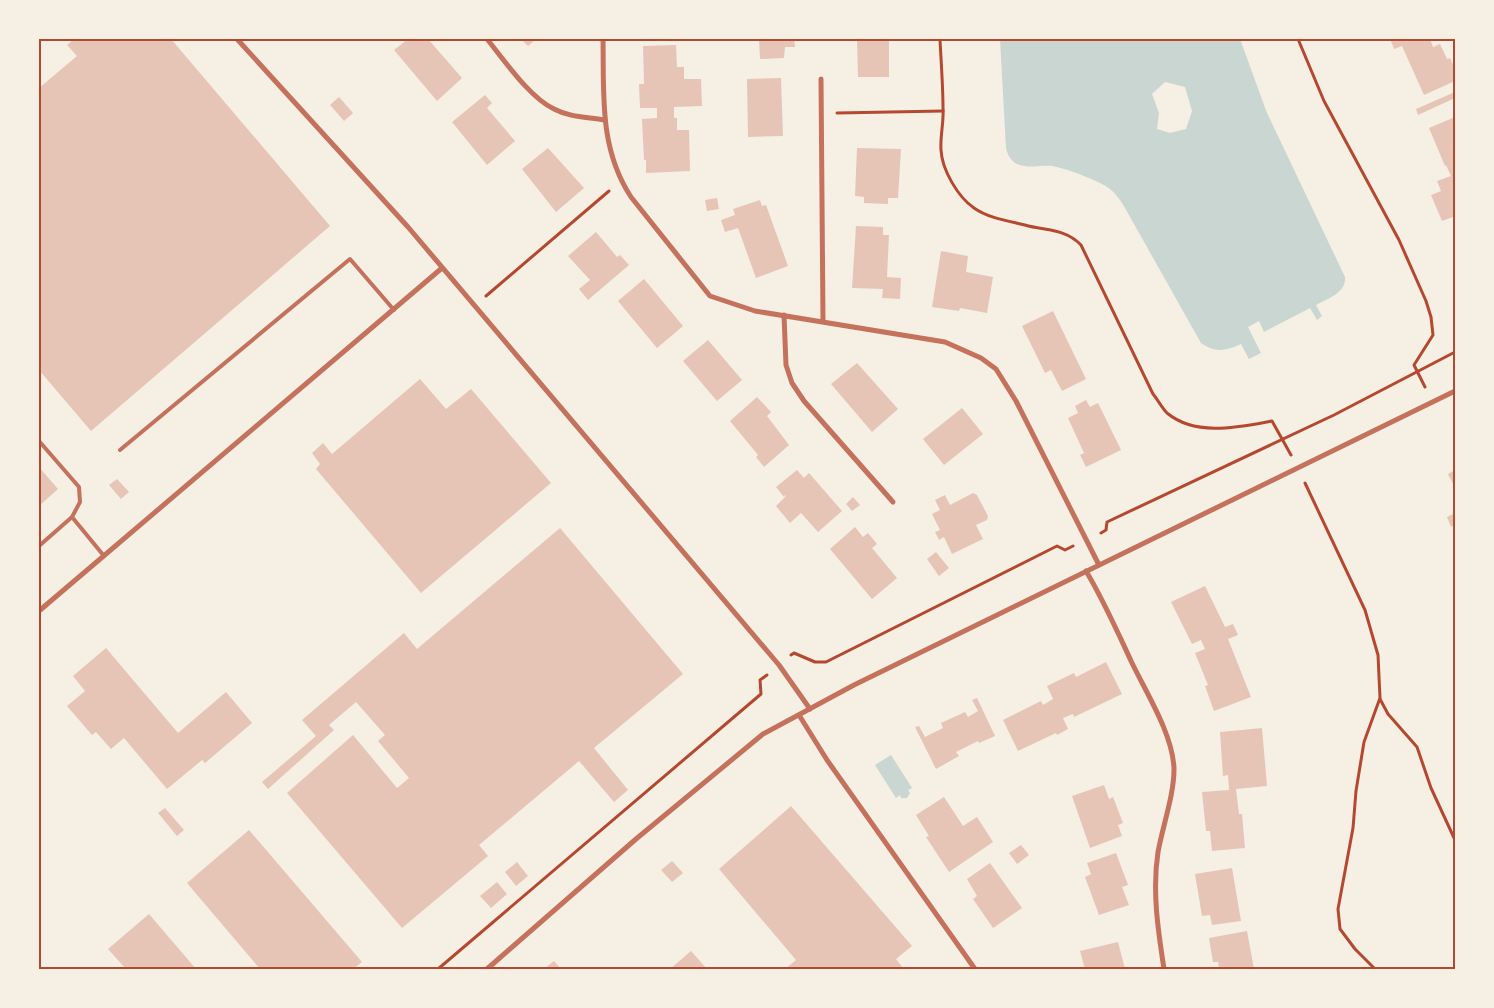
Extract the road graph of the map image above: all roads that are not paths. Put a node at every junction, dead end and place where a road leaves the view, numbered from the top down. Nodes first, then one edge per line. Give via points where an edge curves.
1 (237, 39) edge
2 (487, 39) edge
3 (603, 39) edge
4 (821, 79) dead end
5 (604, 120) junction
6 (442, 268) junction
7 (394, 310) junction
8 (784, 315) junction
9 (823, 321) junction
10 (1455, 391) edge
11 (39, 441) edge
12 (120, 450) dead end
13 (894, 502) dead end
14 (72, 517) junction
15 (39, 546) edge
16 (104, 556) junction
17 (1098, 565) junction
18 (1086, 571) junction
19 (39, 612) edge
20 (810, 709) junction
21 (799, 715) junction
22 (487, 969) edge
23 (975, 969) edge
24 (1164, 969) edge

1 - 6 street
2 - 5 street via 538,100 570,115
3 - 5 street
4 - 9 street
5 - 8 street via 620,180 710,296 755,311
6 - 7 street
6 - 20 street via 779,665
7 - 12 lane via 350,259
7 - 16 street
8 - 9 street
8 - 13 street via 786,365 792,383 804,401
9 - 17 street via 944,342 981,358 996,369 1016,401
10 - 17 street
11 - 14 lane via 79,487 80,502
14 - 15 lane
14 - 16 lane
16 - 19 street
17 - 18 street
18 - 20 street
18 - 24 street via 1170,741 1173,775 1156,873 1156,918
20 - 21 street
21 - 22 street via 763,734 747,747
21 - 23 street via 827,760

